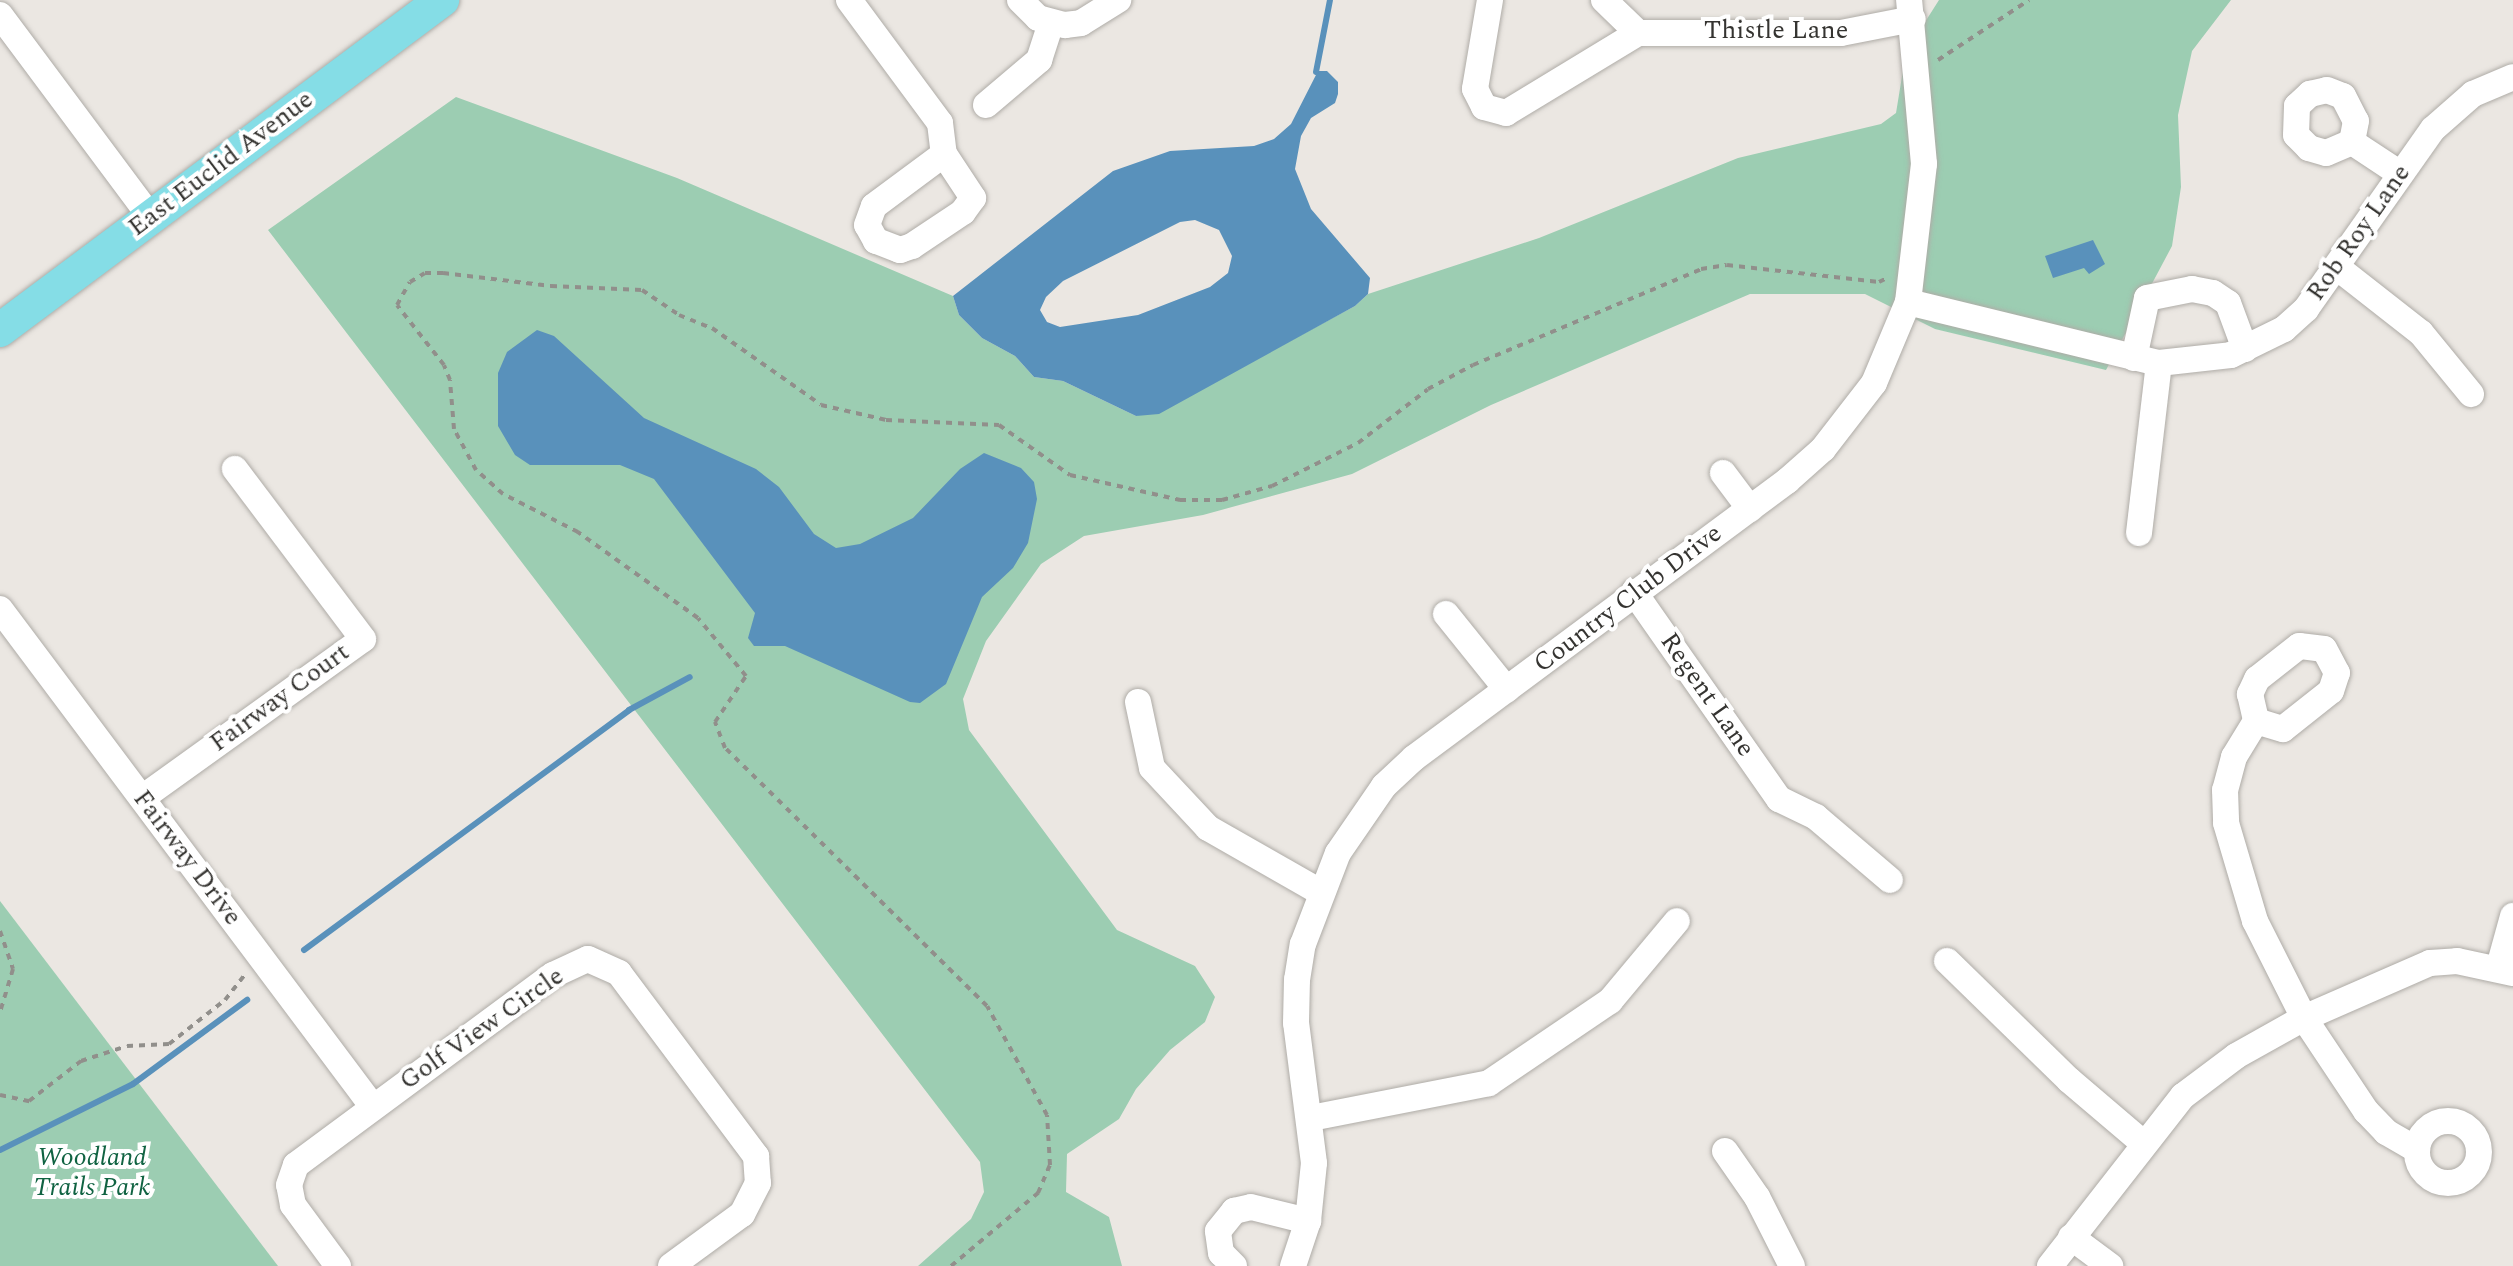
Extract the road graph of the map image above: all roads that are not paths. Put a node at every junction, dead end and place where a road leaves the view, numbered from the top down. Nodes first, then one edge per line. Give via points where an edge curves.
1 (442, 0) edge
2 (849, 0) edge
3 (1020, 0) edge
4 (1118, 0) edge
5 (1490, 0) edge
6 (1604, 0) edge
7 (1911, 10) edge
8 (0, 15) edge
9 (1051, 24) junction
10 (1638, 33) junction
11 (2513, 77) edge
12 (986, 105) dead end
13 (2352, 142) dead end
14 (944, 154) dead end
15 (2399, 173) junction
16 (150, 216) junction
17 (2338, 268) junction
18 (1908, 302) junction
19 (0, 330) edge
20 (2245, 349) junction
21 (2146, 360) junction
22 (2471, 394) dead end
23 (235, 469) dead end
24 (1723, 473) dead end
25 (1750, 509) junction
26 (2139, 533) dead end
27 (1634, 592) junction
28 (0, 609) edge
29 (1446, 614) dead end
30 (1507, 690) junction
31 (1138, 702) dead end
32 (2256, 721) dead end
33 (142, 798) junction
34 (1890, 880) dead end
35 (1320, 892) junction
36 (2512, 920) edge
37 (1677, 921) dead end
38 (1947, 961) dead end
39 (2506, 970) edge
40 (2304, 1018) junction
41 (373, 1107) junction
42 (1311, 1118) junction
43 (2143, 1143) junction
44 (2417, 1150) dead end
45 (1725, 1151) dead end
46 (1308, 1221) junction
47 (2071, 1237) junction
48 (1790, 1260) edge
49 (338, 1266) edge
50 (671, 1266) edge
51 (1234, 1266) edge
52 (1293, 1266) edge
53 (2050, 1266) edge
54 (2110, 1266) edge

1 - 16 main road, East Euclid Avenue
2 - 14 street via 940,123
3 - 9 street
4 - 9 street via 1081,23
5 - 10 street via 1474,76 1477,99 1493,112 1523,107
6 - 10 street
7 - 10 street, Thistle Lane via 1841,33
7 - 18 street, Country Club Drive via 1924,164
8 - 16 street
9 - 12 street via 1039,60
11 - 15 street, Rob Roy Lane via 2453,109
13 - 15 street
15 - 17 street, Rob Roy Lane
16 - 19 main road, East Euclid Avenue
17 - 20 street, Rob Roy Lane via 2306,309
17 - 22 street via 2421,333
18 - 21 street, Rob Roy Lane
18 - 25 street, Country Club Drive via 1874,383 1853,414 1823,449
20 - 21 street, Rob Roy Lane via 2200,361
20 - 21 street via 2221,297 2181,290 2147,298
21 - 26 street via 2154,408
23 - 33 street, Fairway Court via 363,639
24 - 25 street, Country Club Drive
25 - 27 street, Country Club Drive
27 - 30 street, Country Club Drive
27 - 34 street, Regent Lane via 1779,799 1816,817
28 - 33 street, Fairway Drive
29 - 30 street, Country Club Drive
30 - 35 street, Country Club Drive via 1384,786 1345,842
31 - 35 street via 1152,768 1208,828
32 - 40 street via 2234,757 2225,790 2226,823 2255,921
33 - 41 street, Fairway Drive
35 - 42 street, Country Club Drive via 1297,980 1296,1023
36 - 39 street
37 - 42 street via 1610,1001 1477,1087
38 - 43 street
39 - 40 street via 2457,961 2430,963
40 - 43 street via 2208,1074
40 - 44 street via 2366,1111 2386,1132
41 - 49 street, Golf View Circle via 296,1165 289,1185 293,1205
41 - 50 street, Golf View Circle via 553,975 588,959 619,973 756,1156 758,1183 742,1214
42 - 46 street, Country Club Drive
43 - 47 street
45 - 48 street
46 - 51 street via 1251,1207 1234,1211 1218,1231 1221,1253
46 - 52 street, Country Club Drive
47 - 53 street
47 - 54 street

